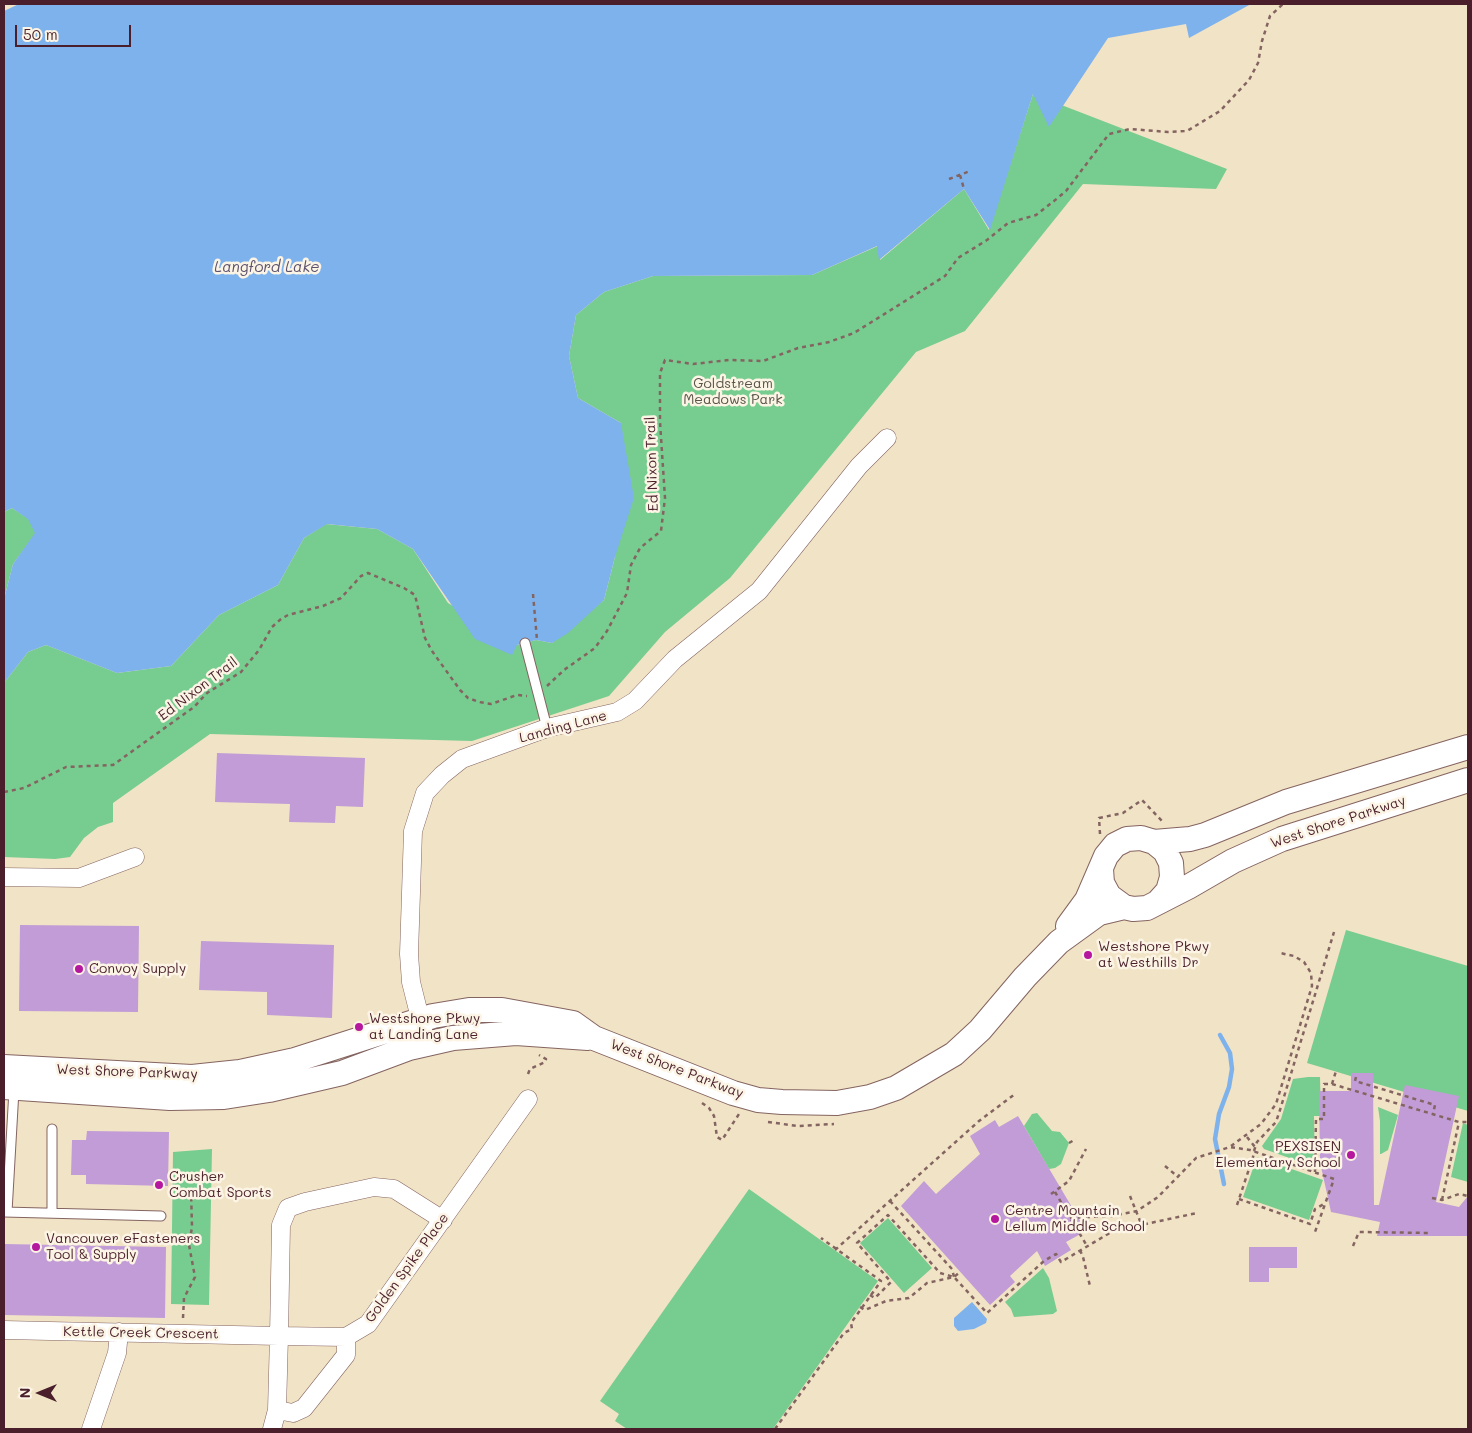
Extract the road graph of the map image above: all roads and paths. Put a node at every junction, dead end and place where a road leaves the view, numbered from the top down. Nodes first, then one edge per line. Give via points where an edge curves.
1 (1283, 4) edge
2 (970, 171) dead end
3 (960, 175) junction
4 (949, 179) dead end
5 (964, 189) dead end
6 (886, 438) dead end
7 (533, 594) dead end
8 (537, 640) dead end
9 (525, 642) dead end
10 (538, 692) junction
11 (548, 728) junction
12 (1468, 747) edge
13 (1468, 780) edge
14 (4, 792) edge
15 (1098, 818) dead end
16 (1160, 832) junction
17 (135, 857) dead end
18 (1101, 869) junction
19 (4, 877) edge
20 (1159, 902) junction
21 (1124, 907) junction
22 (1334, 932) dead end
23 (1059, 942) junction
24 (1280, 953) dead end
25 (1311, 988) junction
26 (1316, 990) junction
27 (420, 1019) junction
28 (594, 1038) junction
29 (426, 1044) junction
30 (1290, 1060) junction
31 (1295, 1061) junction
32 (1336, 1071) dead end
33 (9, 1077) edge
34 (1356, 1077) dead end
35 (1332, 1084) junction
36 (1015, 1094) dead end
37 (528, 1099) dead end
38 (698, 1100) dead end
39 (1433, 1114) junction
40 (1459, 1122) junction
41 (1468, 1122) edge
42 (52, 1129) dead end
43 (1246, 1136) junction
44 (1076, 1139) dead end
45 (722, 1140) dead end
46 (1069, 1143) dead end
47 (1230, 1147) junction
48 (1086, 1149) dead end
49 (1255, 1150) junction
50 (1165, 1166) dead end
51 (1315, 1172) junction
52 (1177, 1176) junction
53 (191, 1191) dead end
54 (1055, 1192) junction
55 (1051, 1194) dead end
56 (1130, 1196) dead end
57 (1468, 1196) edge
58 (1432, 1198) dead end
59 (1239, 1199) junction
60 (1442, 1200) junction
61 (890, 1201) junction
62 (1324, 1204) junction
63 (1237, 1205) dead end
64 (1136, 1210) junction
65 (5, 1212) edge
66 (52, 1213) junction
67 (1197, 1213) dead end
68 (161, 1216) dead end
69 (1070, 1218) junction
70 (443, 1220) junction
71 (1142, 1226) junction
72 (1315, 1232) dead end
73 (1431, 1233) dead end
74 (821, 1238) dead end
75 (1087, 1246) junction
76 (1353, 1246) dead end
77 (835, 1249) junction
78 (1080, 1250) junction
79 (960, 1272) dead end
80 (954, 1277) junction
81 (1090, 1286) dead end
82 (870, 1295) junction
83 (861, 1307) junction
84 (183, 1326) dead end
85 (4, 1330) edge
86 (119, 1332) junction
87 (279, 1336) junction
88 (346, 1337) junction
89 (277, 1410) junction
90 (91, 1429) edge
91 (272, 1429) edge
92 (776, 1429) edge

1 - 10 path, Ed Nixon Trail via 1270,16 1258,63 1249,80 1220,111 1187,131 1130,129 1109,134 1066,191 1054,201 1036,215 1008,223 958,258 944,276 854,333 763,361 693,364 665,360 660,373 665,498 661,531 640,548 631,565 627,593 595,648
2 - 3 path
3 - 4 path
3 - 5 path
6 - 11 street, Landing Lane via 859,466 759,591 682,653 635,701 617,712
7 - 8 path
9 - 10 lane
10 - 11 lane
10 - 14 path, Ed Nixon Trail via 491,704 468,698 428,645 415,595 368,573 361,576 341,598 281,619 241,672 207,693 194,707 114,765 66,767 24,788
11 - 27 street, Landing Lane via 462,759 425,793 413,831 409,954 411,982
12 - 16 main road via 1286,802 1190,840
13 - 20 main road, West Shore Parkway via 1282,839 1253,851
15 - 16 path via 1126,811 1142,800 1153,814
16 - 18 main road via 1114,845
16 - 20 main road via 1171,863 1168,891
17 - 19 street via 79,878
18 - 21 main road via 1102,883 1109,896
18 - 23 main road, West Shore Parkway via 1087,900
20 - 21 main road via 1147,908
21 - 23 main road, West Shore Parkway via 1099,913
22 - 26 path
23 - 28 main road, West Shore Parkway via 980,1030 954,1054 896,1088 870,1097 808,1104 758,1100 712,1086
24 - 25 path via 1304,962 1311,973
25 - 26 path
25 - 30 path
26 - 31 path
27 - 28 main road, West Shore Parkway via 468,1010 502,1010 573,1023
27 - 29 street, Landing Lane
27 - 33 main road, West Shore Parkway via 295,1060 240,1072 192,1076
28 - 29 main road, West Shore Parkway via 487,1034
29 - 33 main road, West Shore Parkway via 342,1073 224,1097 170,1098
30 - 31 path
30 - 43 path via 1276,1104 1261,1124
31 - 49 path via 1276,1122 1257,1142
32 - 35 path
33 - 65 lane
34 - 39 path via 1355,1081 1436,1105
35 - 39 path
35 - 51 path via 1324,1084 1324,1119 1316,1119
36 - 61 path via 979,1121
37 - 70 street, Golden Spike Place
38 - 45 path via 714,1116 717,1137
39 - 40 path
40 - 41 path
40 - 60 path
42 - 66 lane
43 - 47 path
43 - 49 path
44 - 46 path
47 - 49 path
47 - 52 path via 1196,1158
48 - 54 path via 1069,1181
49 - 51 path
49 - 59 path
50 - 52 path
51 - 62 path via 1334,1179
52 - 64 path via 1158,1197
53 - 84 path via 189,1246 195,1277 184,1298
54 - 55 path
54 - 69 path
56 - 64 path
57 - 60 path via 1459,1194
58 - 60 path
59 - 62 path via 1310,1224 1315,1209
59 - 63 path
61 - 77 path
61 - 80 path via 952,1269
62 - 72 path
64 - 69 path via 1112,1216
64 - 71 path
65 - 66 lane
66 - 68 lane
67 - 71 path
69 - 75 path
70 - 87 street via 394,1189 374,1187 288,1208 281,1225
70 - 88 street, Golden Spike Place via 368,1324
71 - 75 path via 1113,1231
73 - 76 path via 1359,1232
74 - 77 path
75 - 78 path
77 - 82 path via 881,1281
78 - 80 path via 1061,1262 1056,1254 1044,1261 987,1313
78 - 81 path
79 - 80 path
80 - 82 path via 940,1273 888,1215 856,1243 892,1282 875,1298
80 - 83 path via 927,1283 908,1298 886,1300 864,1310
82 - 83 path
83 - 92 path via 851,1323 852,1329 844,1333
85 - 86 street, Kettle Creek Crescent
86 - 87 street, Kettle Creek Crescent
86 - 90 street via 117,1353
87 - 88 street, Kettle Creek Crescent
87 - 89 street
88 - 89 street via 346,1355 304,1408 293,1413
89 - 91 street

